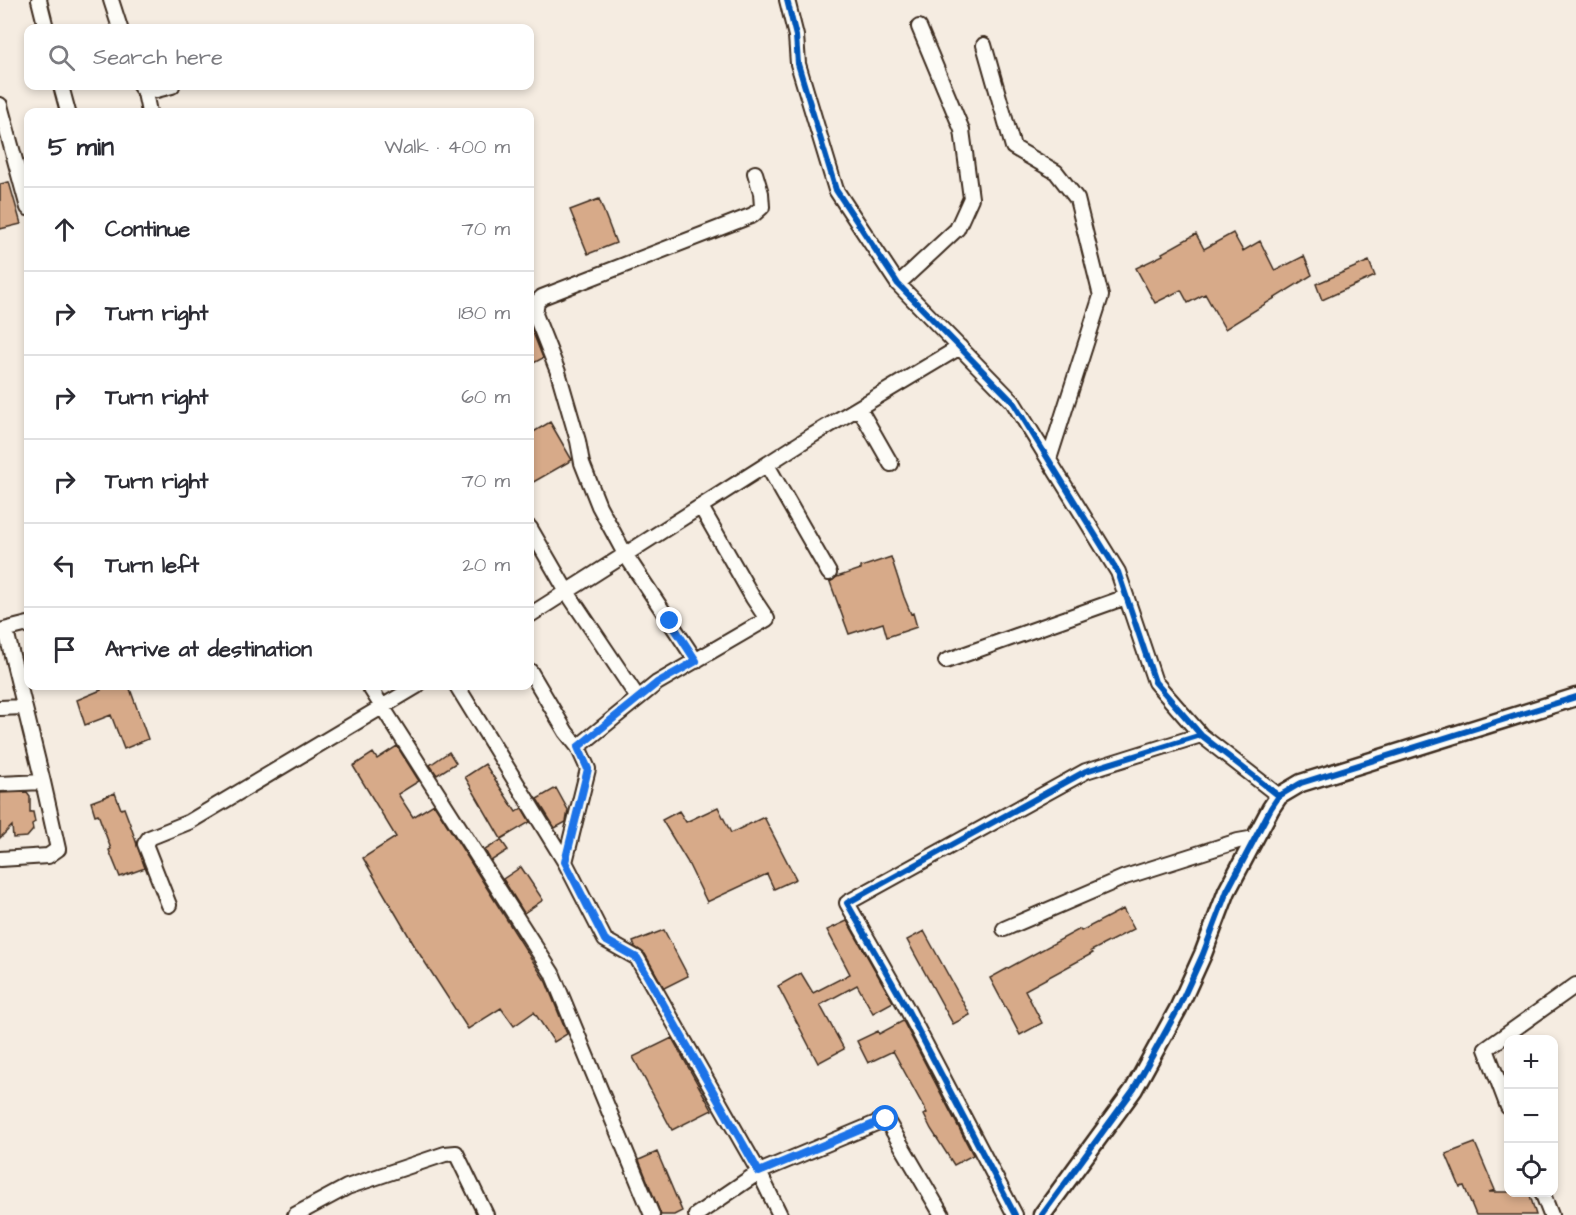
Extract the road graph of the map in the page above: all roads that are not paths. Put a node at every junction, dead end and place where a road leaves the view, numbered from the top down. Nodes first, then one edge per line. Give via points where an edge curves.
1 (39, 0) edge
2 (111, 0) edge
3 (787, 0) edge
4 (45, 24) edge
5 (119, 24) edge
6 (919, 27) dead end
7 (984, 45) dead end
8 (62, 90) edge
9 (142, 90) edge
10 (0, 105) edge
11 (67, 108) edge
12 (148, 108) edge
13 (754, 173) dead end
14 (24, 192) edge
15 (898, 284) junction
16 (960, 347) junction
17 (859, 408) junction
18 (1048, 459) junction
19 (891, 464) dead end
20 (767, 465) junction
21 (701, 507) junction
22 (534, 535) edge
23 (626, 554) junction
24 (829, 573) dead end
25 (567, 592) junction
26 (1126, 597) junction
27 (534, 613) edge
28 (24, 625) edge
29 (3, 631) edge
30 (696, 661) junction
31 (946, 661) dead end
32 (534, 678) edge
33 (372, 690) edge
34 (410, 690) edge
35 (459, 690) edge
36 (1576, 697) edge
37 (638, 698) junction
38 (383, 705) junction
39 (23, 707) junction
40 (0, 708) edge
41 (1201, 735) junction
42 (578, 747) junction
43 (43, 782) junction
44 (0, 784) edge
45 (1279, 796) junction
46 (1255, 838) junction
47 (0, 859) edge
48 (565, 862) junction
49 (169, 904) dead end
50 (1004, 929) dead end
51 (1576, 985) edge
52 (1504, 1094) edge
53 (759, 1172) junction
54 (1544, 1197) edge
55 (295, 1215) edge
56 (486, 1215) edge
57 (652, 1215) edge
58 (696, 1215) edge
59 (780, 1215) edge
60 (942, 1215) edge
61 (1015, 1215) edge
62 (1042, 1215) edge
63 (1551, 1215) edge

1 - 4 street
2 - 5 street
3 - 15 street via 798,64 836,190
6 - 15 street via 962,130 971,198 957,229
7 - 18 street via 1012,147 1056,172 1077,199 1101,296
8 - 11 street
9 - 12 street
10 - 14 street
13 - 23 street via 762,207 753,216 542,297 535,308 570,408 587,481
15 - 16 street
16 - 17 street
16 - 18 street via 1013,402
17 - 19 street
17 - 20 street
18 - 26 street via 1118,572
20 - 21 street
20 - 24 street
21 - 23 street
21 - 30 street via 767,618
22 - 25 street
23 - 25 street
23 - 30 street
25 - 27 street
25 - 37 street
26 - 31 street
26 - 41 street via 1155,681
28 - 29 street
29 - 39 street
30 - 37 street
32 - 42 street
33 - 38 street
34 - 38 street
35 - 48 street
36 - 45 street via 1310,780
37 - 42 street
38 - 49 street via 189,822 149,838 145,844
38 - 57 street via 552,973
39 - 40 street
39 - 43 street
41 - 45 street
41 - 61 street via 1086,771 847,903
42 - 48 street via 588,769
43 - 44 street
43 - 47 street via 58,849 48,856
45 - 46 street
46 - 50 street via 1125,877
46 - 62 street via 1227,891 1203,954 1156,1051 1109,1126
48 - 53 street via 605,940 637,958
51 - 52 street via 1486,1049
53 - 58 street
53 - 59 street
53 - 60 street via 886,1119
54 - 63 street
55 - 56 street via 347,1187 456,1153

